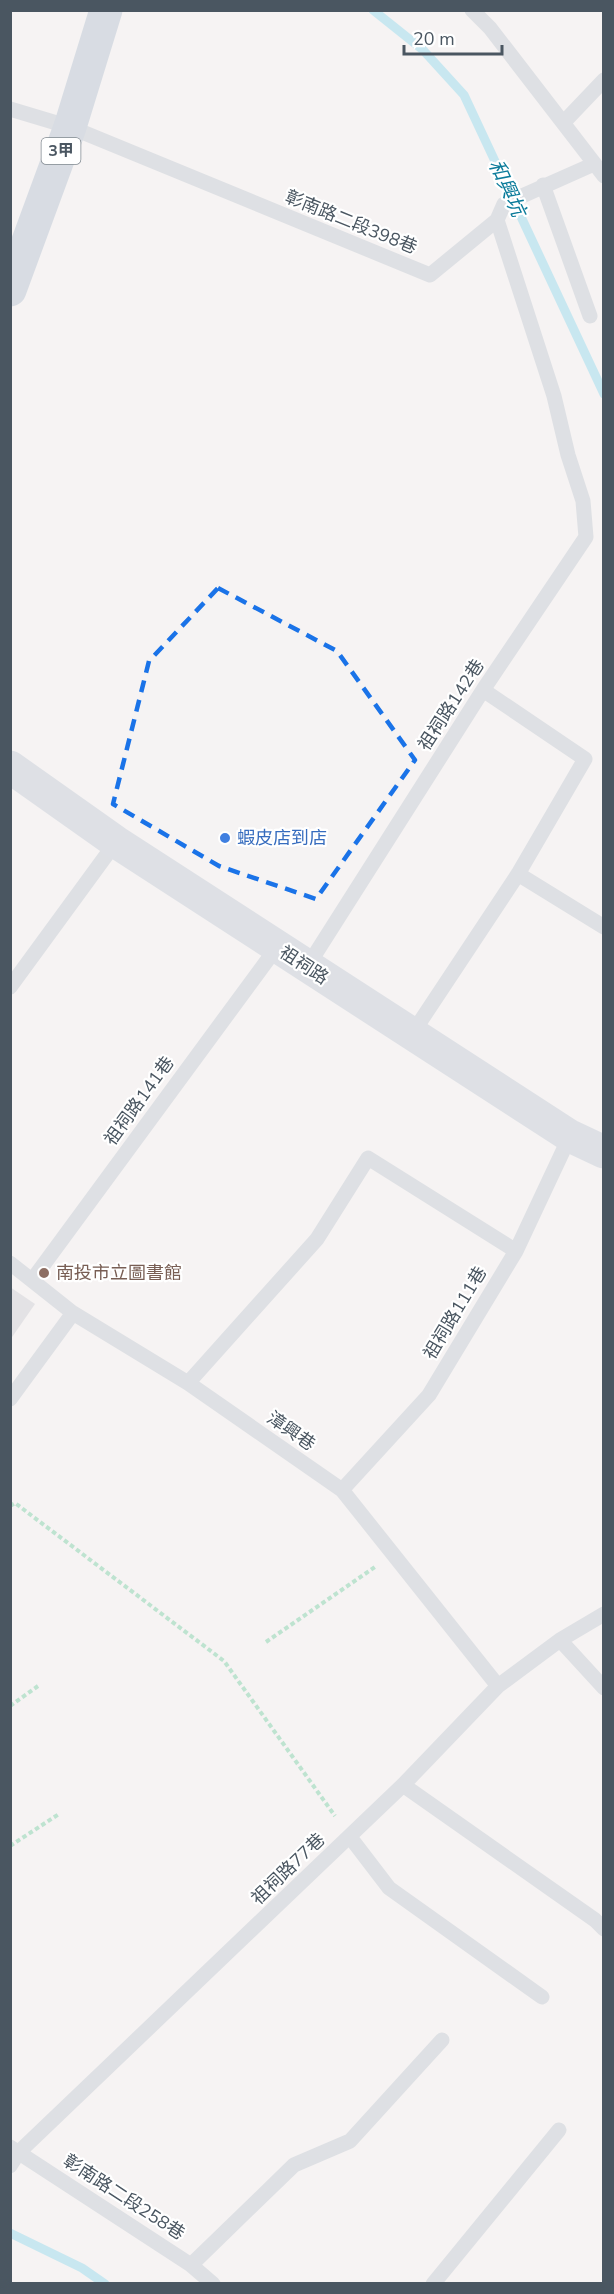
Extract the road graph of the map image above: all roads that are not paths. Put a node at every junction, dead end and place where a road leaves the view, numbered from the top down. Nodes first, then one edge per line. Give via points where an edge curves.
1 (106, 10) edge
2 (472, 10) edge
3 (603, 80) edge
4 (10, 109) edge
5 (564, 122) junction
6 (70, 127) junction
7 (599, 170) edge
8 (543, 185) junction
9 (497, 220) junction
10 (10, 290) edge
11 (590, 316) dead end
12 (483, 690) junction
13 (10, 767) edge
14 (116, 842) junction
15 (519, 874) junction
16 (603, 927) edge
17 (277, 947) junction
18 (307, 967) junction
19 (10, 987) edge
20 (412, 1034) junction
21 (570, 1136) junction
22 (603, 1152) edge
23 (516, 1251) junction
24 (10, 1263) edge
25 (33, 1279) junction
26 (73, 1313) junction
27 (188, 1383) junction
28 (10, 1399) edge
29 (342, 1490) junction
30 (603, 1614) edge
31 (560, 1640) junction
32 (498, 1686) junction
33 (603, 1688) edge
34 (403, 1785) junction
35 (350, 1837) junction
36 (600, 1920) edge
37 (542, 1997) dead end
38 (442, 2040) dead end
39 (559, 2130) dead end
40 (15, 2150) edge
41 (10, 2166) edge
42 (191, 2265) junction
43 (213, 2283) edge
44 (433, 2283) edge

1 - 6 main road, 3甲
2 - 5 lane
3 - 5 lane
4 - 6 lane
5 - 7 lane
6 - 9 lane, 彰南路二段398巷 via 429,275
6 - 10 main road, 3甲
7 - 8 lane, 彰南路二段398巷
8 - 9 lane, 彰南路二段398巷 via 504,204
8 - 11 lane
9 - 12 lane, 祖祠路142巷 via 554,396 583,501 586,537
12 - 15 lane via 585,759
12 - 18 lane, 祖祠路142巷
13 - 14 street, 祖祠路
14 - 17 street, 祖祠路
14 - 19 lane
15 - 16 lane
15 - 20 lane
17 - 18 street, 祖祠路
17 - 25 lane, 祖祠路141巷
18 - 20 street, 祖祠路
20 - 21 street, 祖祠路
21 - 22 street, 祖祠路
21 - 23 lane, 祖祠路111巷
23 - 27 lane via 368,1158 317,1239
23 - 29 lane, 祖祠路111巷 via 429,1395
24 - 25 lane, 漳興巷
25 - 26 lane, 漳興巷
26 - 27 lane, 漳興巷
26 - 28 lane
27 - 29 lane, 漳興巷
29 - 32 lane, 漳興巷
30 - 31 lane, 祖祠路77巷
31 - 32 lane, 祖祠路77巷
31 - 33 lane
32 - 34 lane, 祖祠路77巷
34 - 35 lane, 祖祠路77巷
34 - 36 lane
35 - 37 lane via 390,1888
35 - 40 lane, 祖祠路77巷
38 - 42 lane via 350,2141 294,2165
39 - 44 lane
40 - 41 lane, 祖祠路77巷
40 - 42 lane, 彰南路二段258巷
42 - 43 lane, 彰南路二段258巷

